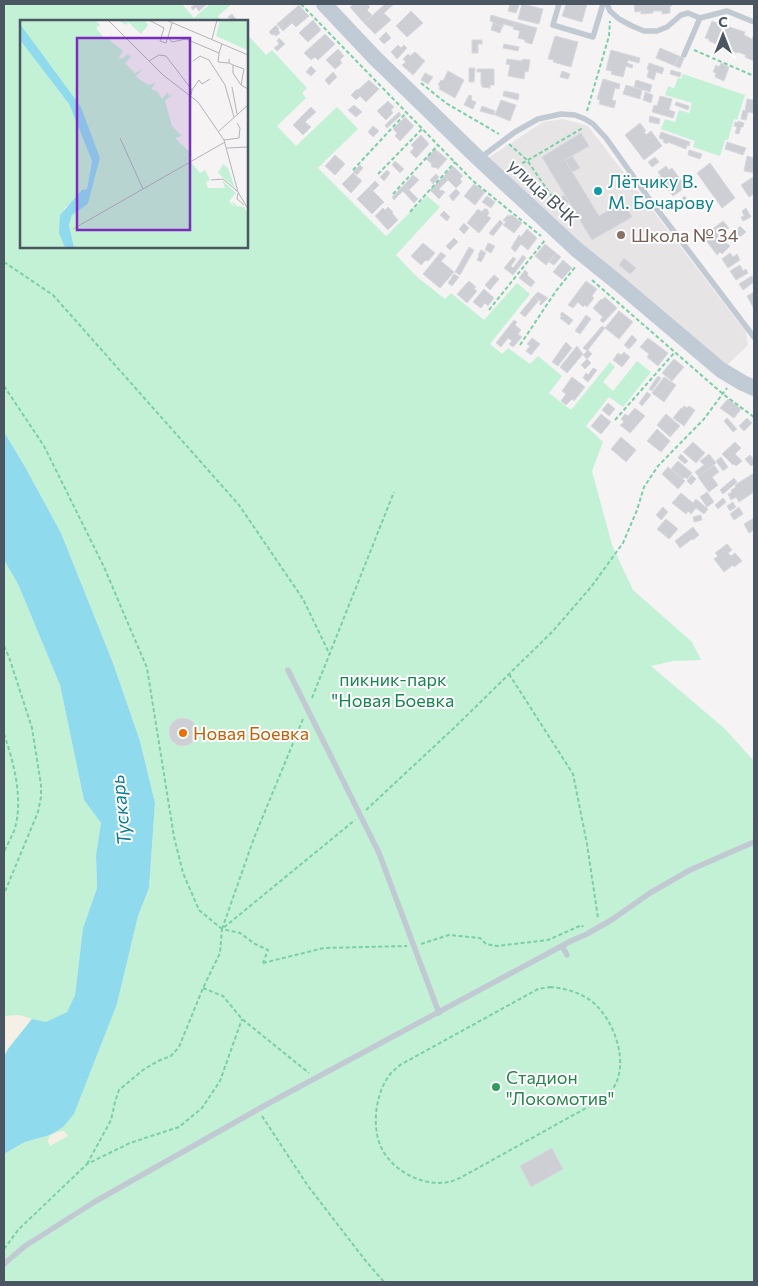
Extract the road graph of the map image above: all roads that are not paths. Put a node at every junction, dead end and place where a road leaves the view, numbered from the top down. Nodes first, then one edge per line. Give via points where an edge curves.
1 (324, 4) edge
2 (559, 4) edge
3 (603, 4) edge
4 (607, 4) edge
5 (700, 18) junction
6 (754, 22) edge
7 (684, 55) dead end
8 (479, 159) junction
9 (754, 337) edge
10 (754, 388) edge
11 (288, 670) dead end
12 (754, 842) edge
13 (562, 946) junction
14 (567, 955) dead end
15 (439, 1012) junction
16 (4, 1264) edge

1 - 8 main road, улица ВЧК
2 - 3 lane via 553,25 593,37
4 - 5 lane via 619,19 644,31 667,27 688,13
5 - 6 lane via 727,11
5 - 7 lane
8 - 9 lane via 538,118 568,114 585,118 606,138
8 - 10 main road, улица ВЧК via 576,249 721,370
11 - 15 lane via 379,853
12 - 13 lane via 690,870 650,893 614,920
13 - 14 lane
13 - 15 lane
15 - 16 lane via 96,1202 26,1246

